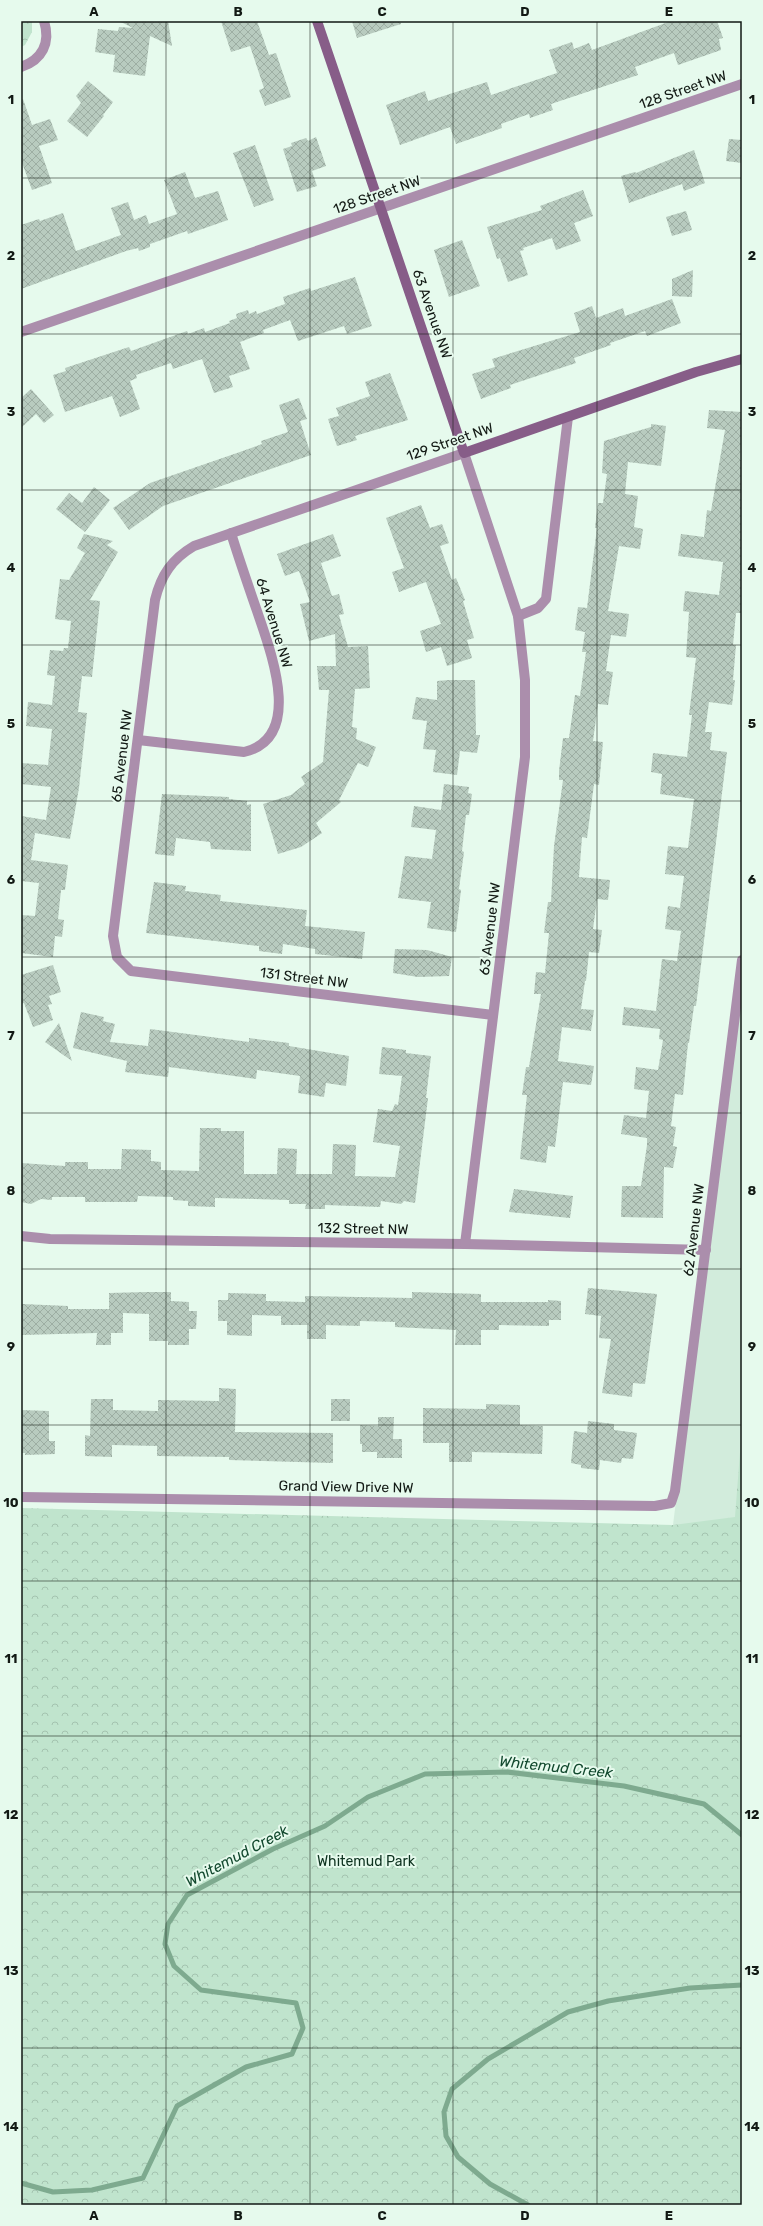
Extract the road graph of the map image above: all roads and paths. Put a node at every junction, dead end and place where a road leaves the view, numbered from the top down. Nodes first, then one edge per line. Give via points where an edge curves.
1 (44, 21) edge
2 (317, 21) edge
3 (21, 67) edge
4 (742, 84) edge
5 (382, 209) junction
6 (21, 332) edge
7 (742, 359) edge
8 (568, 417) junction
9 (464, 452) junction
10 (231, 533) junction
11 (172, 562) joint
12 (518, 616) junction
13 (138, 740) junction
14 (117, 957) joint
15 (742, 960) edge
16 (493, 1015) junction
17 (21, 1236) edge
18 (465, 1244) junction
19 (706, 1250) junction
20 (21, 1497) edge
21 (670, 1503) joint

1 - 3 street via 46,33 41,55 35,61
2 - 5 street, 63 Avenue NW
4 - 5 street, 128 Street NW
5 - 6 street, 128 Street NW
5 - 9 street, 63 Avenue NW
7 - 8 street, 129 Street NW via 696,372
8 - 9 street, 129 Street NW
8 - 12 street via 546,599 538,608
9 - 10 street, 129 Street NW
9 - 12 street, 63 Avenue NW
10 - 11 street, 129 Street NW via 194,546
10 - 13 street, 64 Avenue NW via 276,669 278,706 273,732 264,744 256,749 234,752
11 - 13 street, 65 Avenue NW via 159,584
12 - 16 street, 63 Avenue NW via 525,680 525,757
13 - 14 street, 65 Avenue NW via 113,936
14 - 16 street, 131 Street NW via 131,971
15 - 19 street, 62 Avenue NW
16 - 18 street, 63 Avenue NW
17 - 18 street, 132 Street NW via 50,1239
18 - 19 street, 132 Street NW
19 - 21 street, 62 Avenue NW via 675,1491
20 - 21 street, Grand View Drive NW via 656,1506

